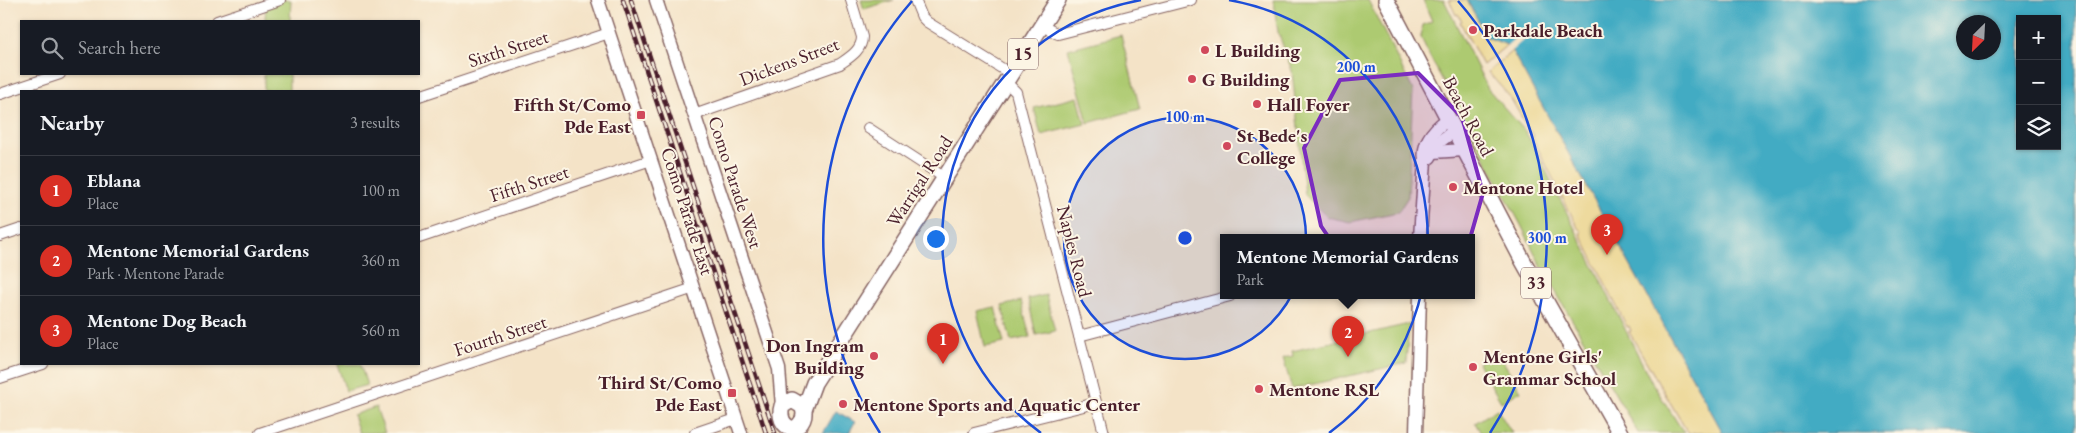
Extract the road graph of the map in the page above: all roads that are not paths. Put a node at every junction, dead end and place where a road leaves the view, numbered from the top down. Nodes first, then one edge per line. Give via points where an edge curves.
1 (280, 0) edge
2 (598, 0) edge
3 (656, 0) edge
4 (851, 0) edge
5 (915, 0) edge
6 (1058, 0) edge
7 (1191, 0) edge
8 (1386, 0) edge
9 (220, 20) edge
10 (1042, 26) junction
11 (609, 33) junction
12 (57, 75) edge
13 (1008, 78) junction
14 (0, 94) edge
15 (420, 96) edge
16 (694, 115) junction
17 (1451, 125) junction
18 (868, 128) dead end
19 (1464, 150) junction
20 (1429, 156) junction
21 (651, 160) junction
22 (945, 178) junction
23 (20, 229) edge
24 (1420, 234) edge
25 (0, 236) edge
26 (420, 238) edge
27 (694, 288) junction
28 (1220, 299) edge
29 (1420, 299) edge
30 (1079, 336) junction
31 (40, 365) edge
32 (0, 378) edge
33 (1096, 403) junction
34 (736, 419) junction
35 (792, 420) edge
36 (260, 433) edge
37 (695, 433) edge
38 (741, 433) edge
39 (974, 433) edge
40 (1104, 433) edge
41 (1416, 433) edge
42 (1620, 433) edge

1 - 9 street
2 - 11 street, Como Parade East
3 - 16 street, Como Parade West
4 - 16 street, Dickens Street via 862,43 853,55 840,64
5 - 13 street via 927,22
6 - 10 main road, Warrigal Road / 15
7 - 10 street via 1058,34
8 - 17 main road, Beach Road / 33
10 - 13 main road, Warrigal Road / 15
11 - 15 street, Sixth Street
11 - 21 street, Como Parade East
12 - 14 street
13 - 22 main road, Warrigal Road / 15
13 - 30 street, Naples Road via 1016,92
16 - 35 street, Como Parade West via 781,376
17 - 19 main road, Beach Road / 33
17 - 20 street via 1436,129 1428,140 1424,151
18 - 22 street
19 - 20 street
19 - 42 main road, Beach Road / 33
20 - 24 street
21 - 26 street, Fifth Street
21 - 27 street, Como Parade East
22 - 35 main road, Warrigal Road / 15 via 814,383 801,392
23 - 25 street
27 - 34 street, Como Parade East
27 - 36 street, Fourth Street
28 - 30 street
29 - 41 street
30 - 33 street, Naples Road
31 - 32 street
33 - 39 street
33 - 40 street, Naples Road
34 - 37 street
34 - 38 street, Como Parade East

